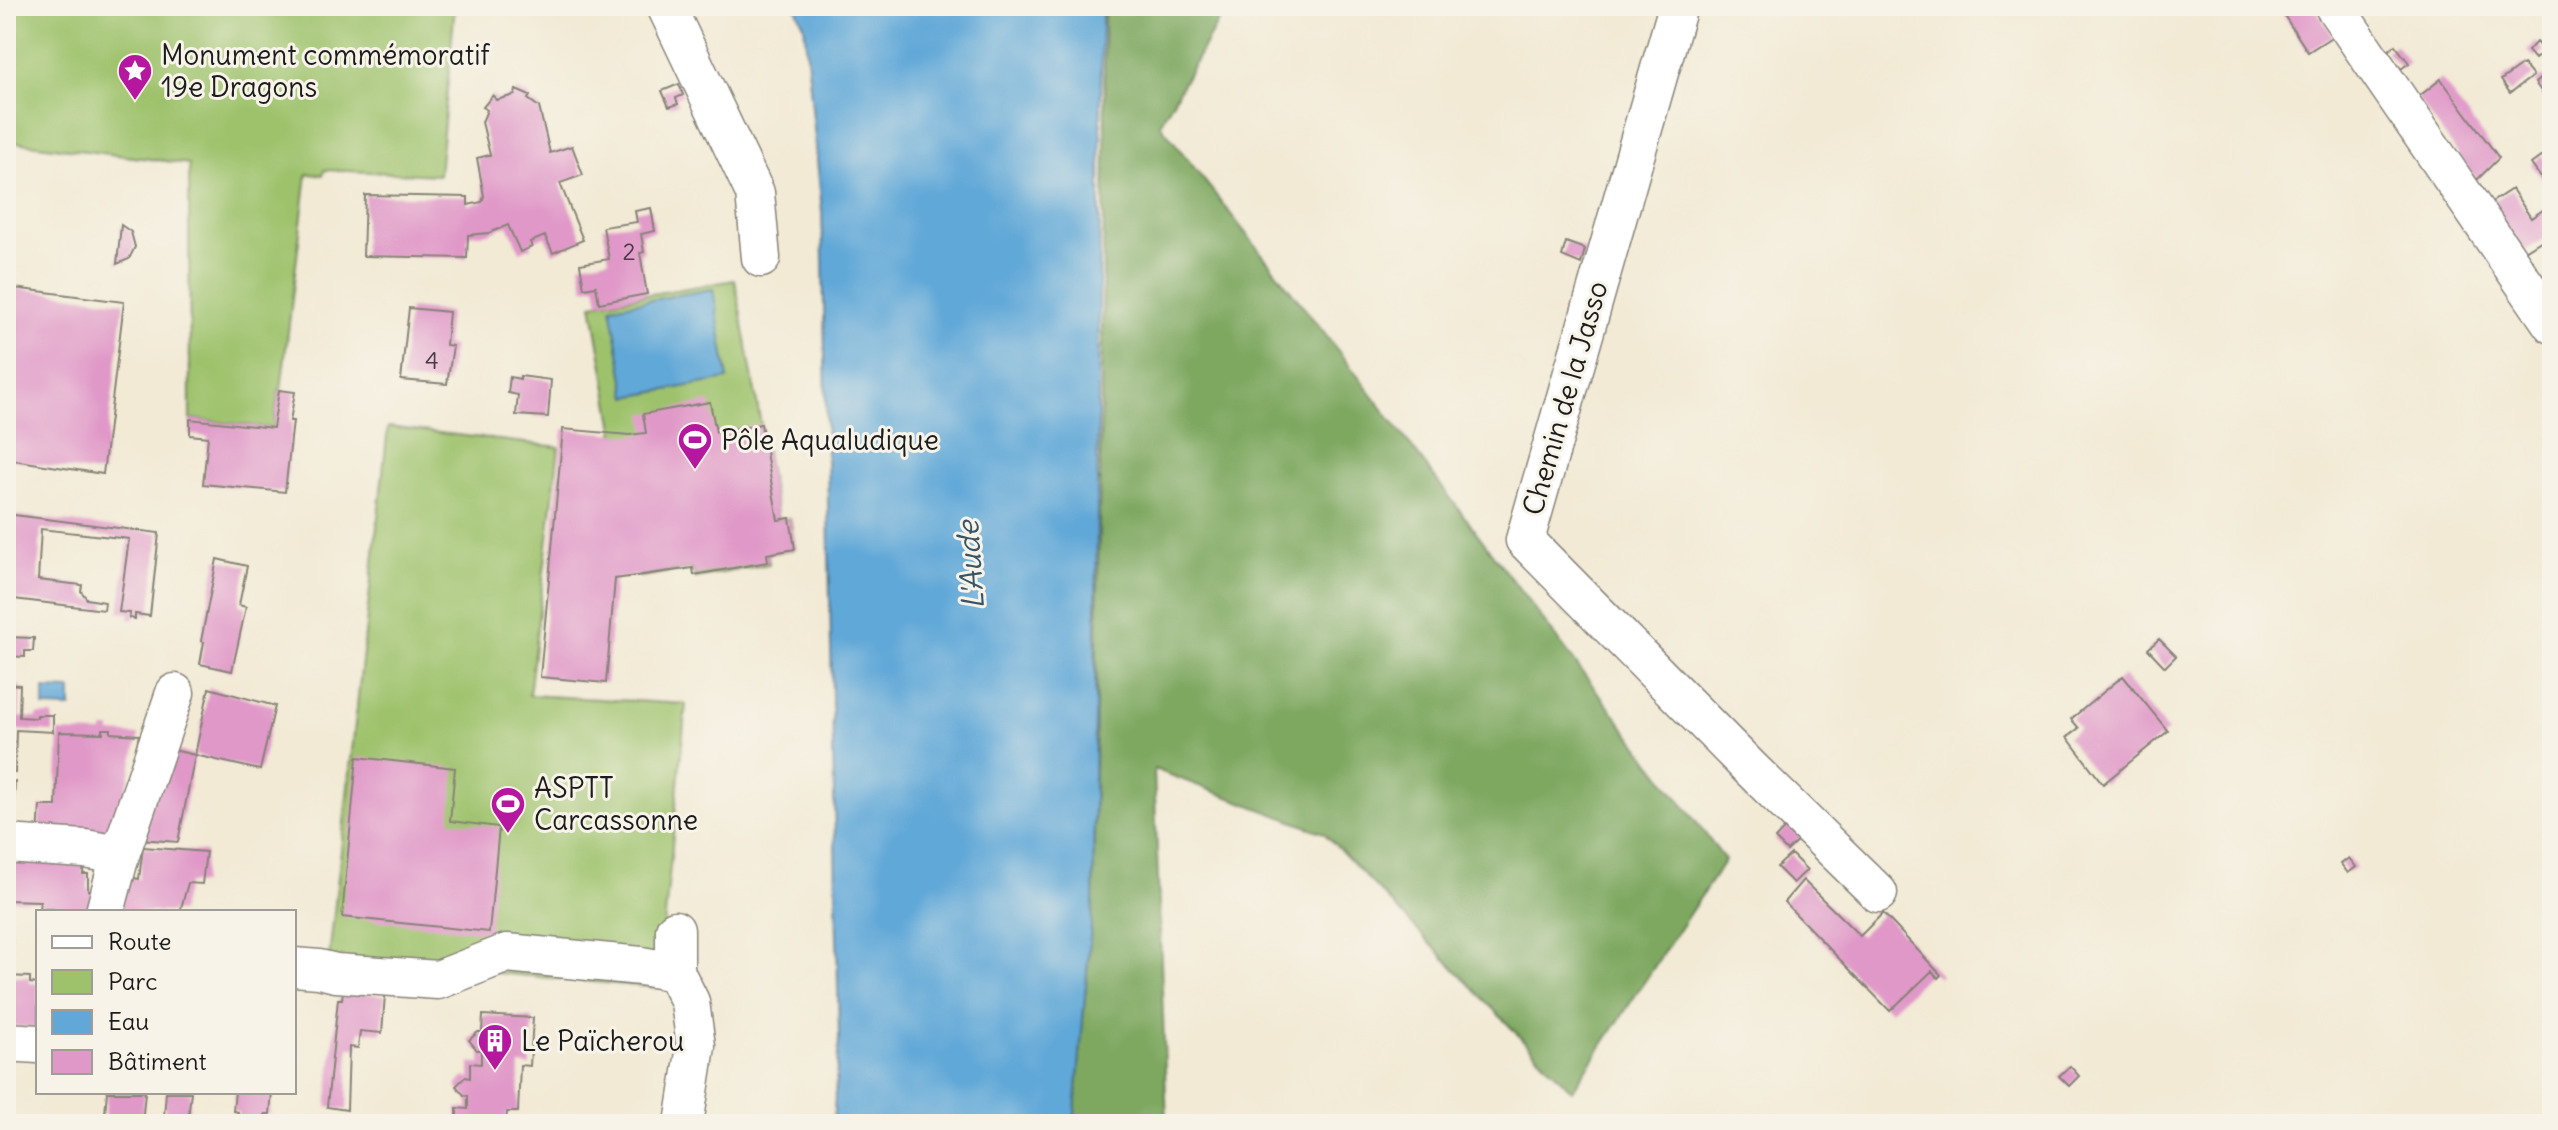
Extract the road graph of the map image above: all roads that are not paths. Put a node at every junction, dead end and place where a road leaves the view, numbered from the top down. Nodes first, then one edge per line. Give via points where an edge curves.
1 (666, 6) edge
2 (1678, 6) edge
3 (2334, 6) edge
4 (761, 258) dead end
5 (2552, 324) edge
6 (175, 693) dead end
7 (6, 844) edge
8 (120, 855) junction
9 (1878, 893) dead end
10 (106, 910) edge
11 (675, 930) dead end
12 (296, 967) edge
13 (675, 972) junction
14 (6, 1042) edge
15 (36, 1044) edge
16 (684, 1124) edge

1 - 4 street via 755,193
2 - 9 street, Chemin de la Jasso via 1525,540
3 - 5 street
6 - 8 street
7 - 8 street
8 - 10 street
11 - 13 street
12 - 13 street via 438,980 507,953
13 - 16 street via 690,1002 696,1046
14 - 15 street

